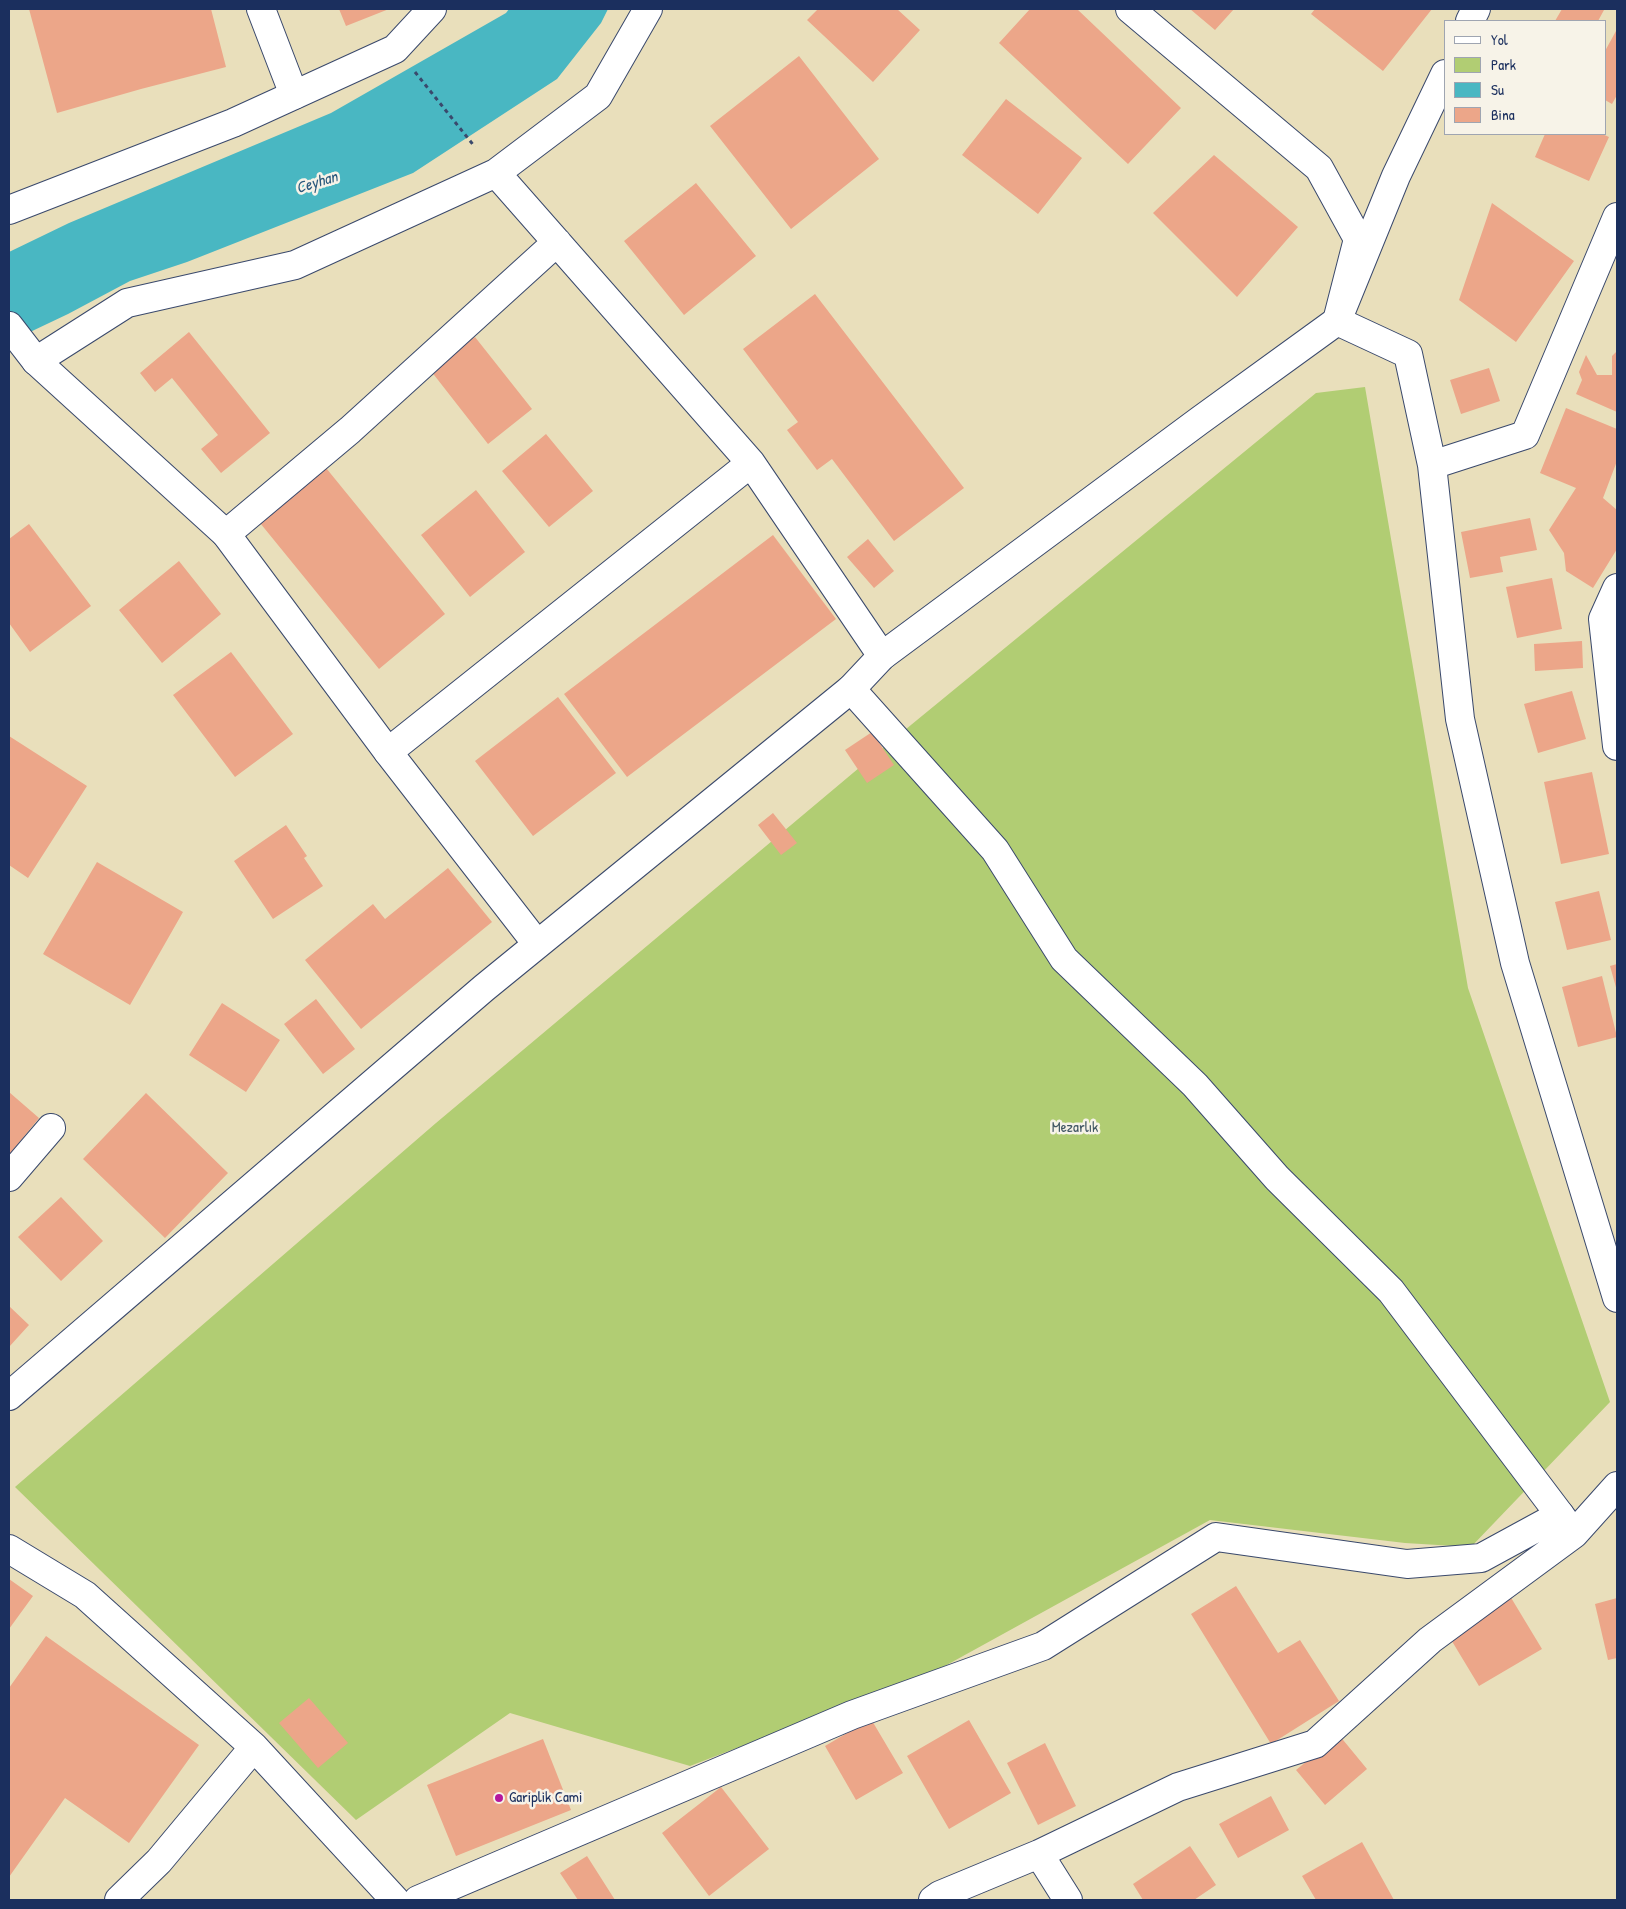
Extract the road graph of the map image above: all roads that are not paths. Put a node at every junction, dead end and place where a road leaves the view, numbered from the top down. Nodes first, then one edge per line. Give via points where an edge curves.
1 (261, 9) edge
2 (432, 9) edge
3 (648, 9) edge
4 (1130, 9) edge
5 (1444, 76) edge
6 (294, 95) junction
7 (496, 172) junction
8 (9, 210) edge
9 (1617, 217) edge
10 (557, 242) junction
11 (1337, 321) junction
12 (9, 326) edge
13 (36, 361) junction
14 (751, 463) junction
15 (1432, 465) junction
16 (226, 534) junction
17 (1617, 588) edge
18 (882, 656) junction
19 (851, 689) junction
20 (1617, 746) edge
21 (388, 752) junction
22 (537, 944) junction
23 (51, 1128) dead end
24 (9, 1177) edge
25 (1617, 1298) edge
26 (9, 1396) edge
27 (1617, 1486) edge
28 (1567, 1525) junction
29 (9, 1549) edge
30 (254, 1747) junction
31 (1039, 1854) junction
32 (119, 1900) edge
33 (395, 1900) edge
34 (418, 1900) edge
35 (933, 1900) edge
36 (1068, 1900) edge

1 - 6 street
2 - 6 street via 396,49
3 - 7 street via 598,96
4 - 11 street via 1319,168 1358,239
5 - 11 street via 1396,176
6 - 8 street
7 - 10 street
7 - 13 street via 295,265 127,303
9 - 15 street via 1525,435
10 - 14 street
10 - 16 street via 350,430
11 - 15 street via 1408,354
11 - 18 street
12 - 13 street
13 - 16 street
14 - 18 street
14 - 21 street
15 - 25 street via 1460,719 1466,747 1515,963
16 - 21 street
17 - 20 street via 1603,619
18 - 19 street
19 - 22 street
19 - 28 street via 995,850 1064,959 1195,1085 1277,1178 1391,1291
21 - 22 street
22 - 26 street
23 - 24 street
27 - 28 street
28 - 31 street via 1430,1640 1315,1744 1178,1787
28 - 34 street via 1481,1558 1407,1564 1216,1537 1043,1646 852,1715
29 - 30 street via 85,1595
30 - 32 street via 159,1861
30 - 33 street
31 - 35 street
31 - 36 street

